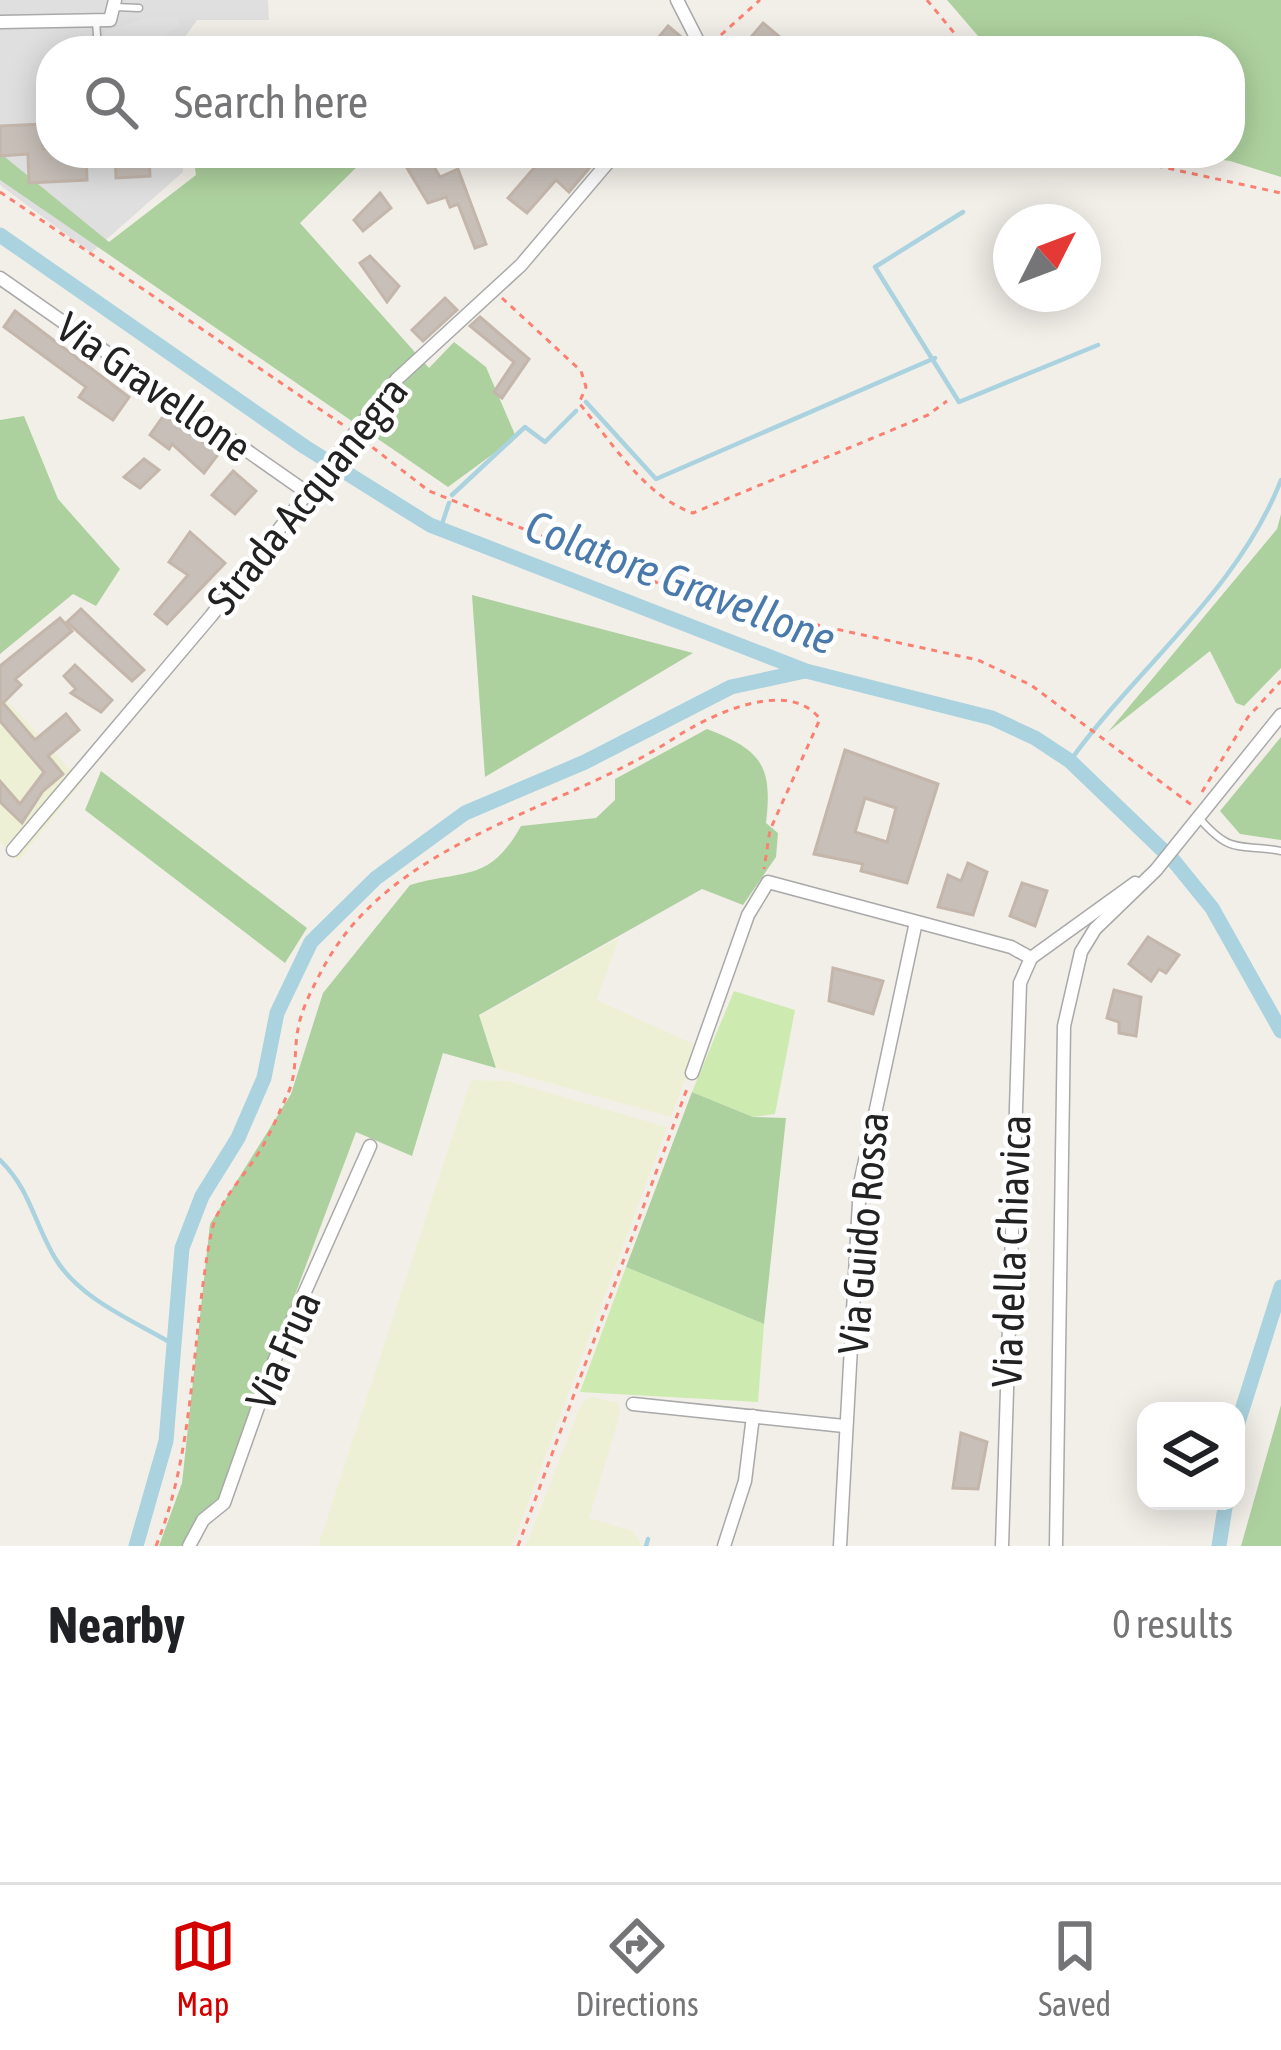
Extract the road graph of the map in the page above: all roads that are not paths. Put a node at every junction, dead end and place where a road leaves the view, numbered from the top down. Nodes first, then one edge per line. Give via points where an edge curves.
1 (677, 0) edge
2 (115, 4) edge
3 (140, 8) dead end
4 (96, 20) junction
5 (0, 22) edge
6 (97, 36) edge
7 (698, 36) edge
8 (603, 168) edge
9 (0, 278) edge
10 (309, 494) junction
11 (1281, 715) edge
12 (1201, 815) junction
13 (13, 850) dead end
14 (1281, 851) edge
15 (1156, 870) junction
16 (916, 922) junction
17 (1031, 958) junction
18 (692, 1073) road end
19 (370, 1146) dead end
20 (633, 1404) dead end
21 (753, 1416) junction
22 (844, 1426) junction
23 (188, 1546) edge
24 (724, 1546) edge
25 (840, 1546) edge
26 (1002, 1546) edge
27 (1056, 1546) edge

1 - 7 street
2 - 3 lane
2 - 4 street via 110,20
4 - 5 street
4 - 6 lane
8 - 10 street, Strada Acquanegra via 521,265 397,379
9 - 10 street, Via Gravellone
10 - 13 street, Strada Acquanegra
11 - 12 street
12 - 14 lane via 1218,840 1242,851
12 - 15 street
15 - 17 street
15 - 27 street via 1081,952 1064,1026
16 - 17 street
16 - 18 street via 768,882 748,914
16 - 22 street, Via Guido Rossa via 860,1184
17 - 26 street, Via della Chiavica via 1020,983
19 - 23 street, Via Frua via 275,1359 224,1503
20 - 21 street
21 - 22 street
21 - 24 street via 745,1481
22 - 25 street, Via Guido Rossa via 850,1446

